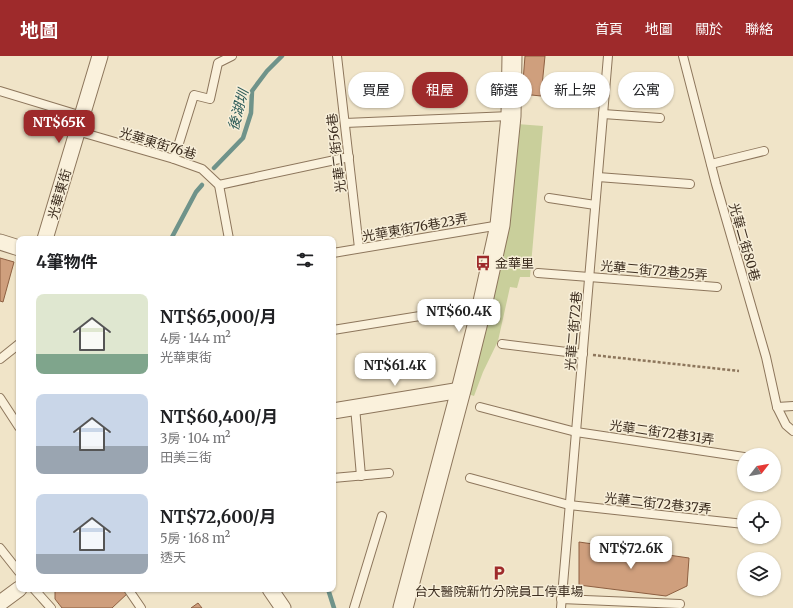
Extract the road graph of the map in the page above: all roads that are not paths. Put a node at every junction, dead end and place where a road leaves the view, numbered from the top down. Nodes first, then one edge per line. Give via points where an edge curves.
1 (100, 56) edge
2 (232, 56) edge
3 (337, 56) edge
4 (512, 56) edge
5 (608, 56) edge
6 (683, 56) edge
7 (0, 91) edge
8 (604, 114) junction
9 (82, 116) junction
10 (510, 116) junction
11 (660, 118) dead end
12 (345, 123) junction
13 (77, 131) junction
14 (764, 151) dead end
15 (349, 158) junction
16 (174, 159) junction
17 (711, 164) junction
18 (598, 177) junction
19 (690, 184) dead end
20 (219, 185) junction
21 (549, 198) dead end
22 (596, 206) junction
23 (500, 225) junction
24 (46, 236) edge
25 (228, 236) edge
26 (0, 242) edge
27 (16, 247) edge
28 (359, 248) junction
29 (336, 252) edge
30 (538, 273) dead end
31 (589, 277) junction
32 (717, 287) dead end
33 (482, 306) junction
34 (336, 330) edge
35 (502, 344) dead end
36 (16, 346) edge
37 (583, 354) junction
38 (0, 359) edge
39 (461, 390) junction
40 (0, 398) edge
41 (793, 406) edge
42 (355, 407) junction
43 (480, 407) dead end
44 (777, 407) junction
45 (336, 410) edge
46 (16, 422) edge
47 (793, 431) edge
48 (576, 432) junction
49 (737, 456) edge
50 (389, 473) dead end
51 (361, 476) junction
52 (336, 478) edge
53 (470, 478) dead end
54 (569, 505) junction
55 (382, 516) dead end
56 (737, 523) edge
57 (0, 548) edge
58 (16, 568) edge
59 (16, 592) edge
60 (37, 592) edge
61 (130, 592) edge
62 (272, 592) edge
63 (562, 599) junction
64 (3, 600) edge
65 (680, 604) dead end
66 (51, 608) edge
67 (141, 608) edge
68 (283, 608) edge
69 (354, 608) edge
70 (403, 608) edge
71 (561, 608) edge

1 - 9 street, 光華東街
2 - 16 lane via 218,63 210,99 194,95
3 - 12 lane, 光華二街56巷
4 - 10 street
5 - 8 lane, 光華二街72巷
6 - 17 lane, 光華二街80巷
7 - 9 lane
8 - 11 lane
8 - 18 lane, 光華二街72巷
9 - 13 street, 光華東街
10 - 12 lane
10 - 23 street
12 - 15 lane, 光華二街56巷
13 - 16 lane, 光華東街76巷
13 - 24 street, 光華東街
14 - 17 lane
15 - 20 lane
15 - 28 lane, 光華二街56巷
16 - 20 lane, 光華東街76巷 via 202,169
17 - 44 lane, 光華二街80巷 via 766,357
18 - 19 lane
18 - 22 lane, 光華二街72巷
20 - 25 lane
21 - 22 lane
22 - 31 lane, 光華二街72巷
23 - 28 lane, 光華東街76巷23弄
23 - 33 street
26 - 27 street
28 - 29 lane, 光華東街76巷23弄
30 - 31 lane, 光華二街72巷25弄
31 - 32 lane, 光華二街72巷25弄
31 - 37 lane, 光華二街72巷
33 - 34 lane
33 - 39 street
35 - 37 lane
36 - 38 lane
37 - 48 lane, 光華二街72巷
39 - 42 street
39 - 70 street
40 - 46 lane
41 - 44 lane
42 - 45 street
42 - 51 lane
43 - 48 lane, 光華二街72巷31弄
44 - 47 lane, 光華二街80巷 via 786,425
48 - 49 lane, 光華二街72巷31弄
48 - 54 lane, 光華二街72巷
50 - 51 lane
51 - 52 lane
53 - 54 lane, 光華二街72巷37弄
54 - 56 lane, 光華二街72巷37弄
54 - 63 lane, 光華二街72巷
55 - 69 lane
57 - 58 lane
59 - 64 street
60 - 66 lane
61 - 67 lane
62 - 68 street
63 - 65 lane
63 - 71 lane, 光華二街72巷

